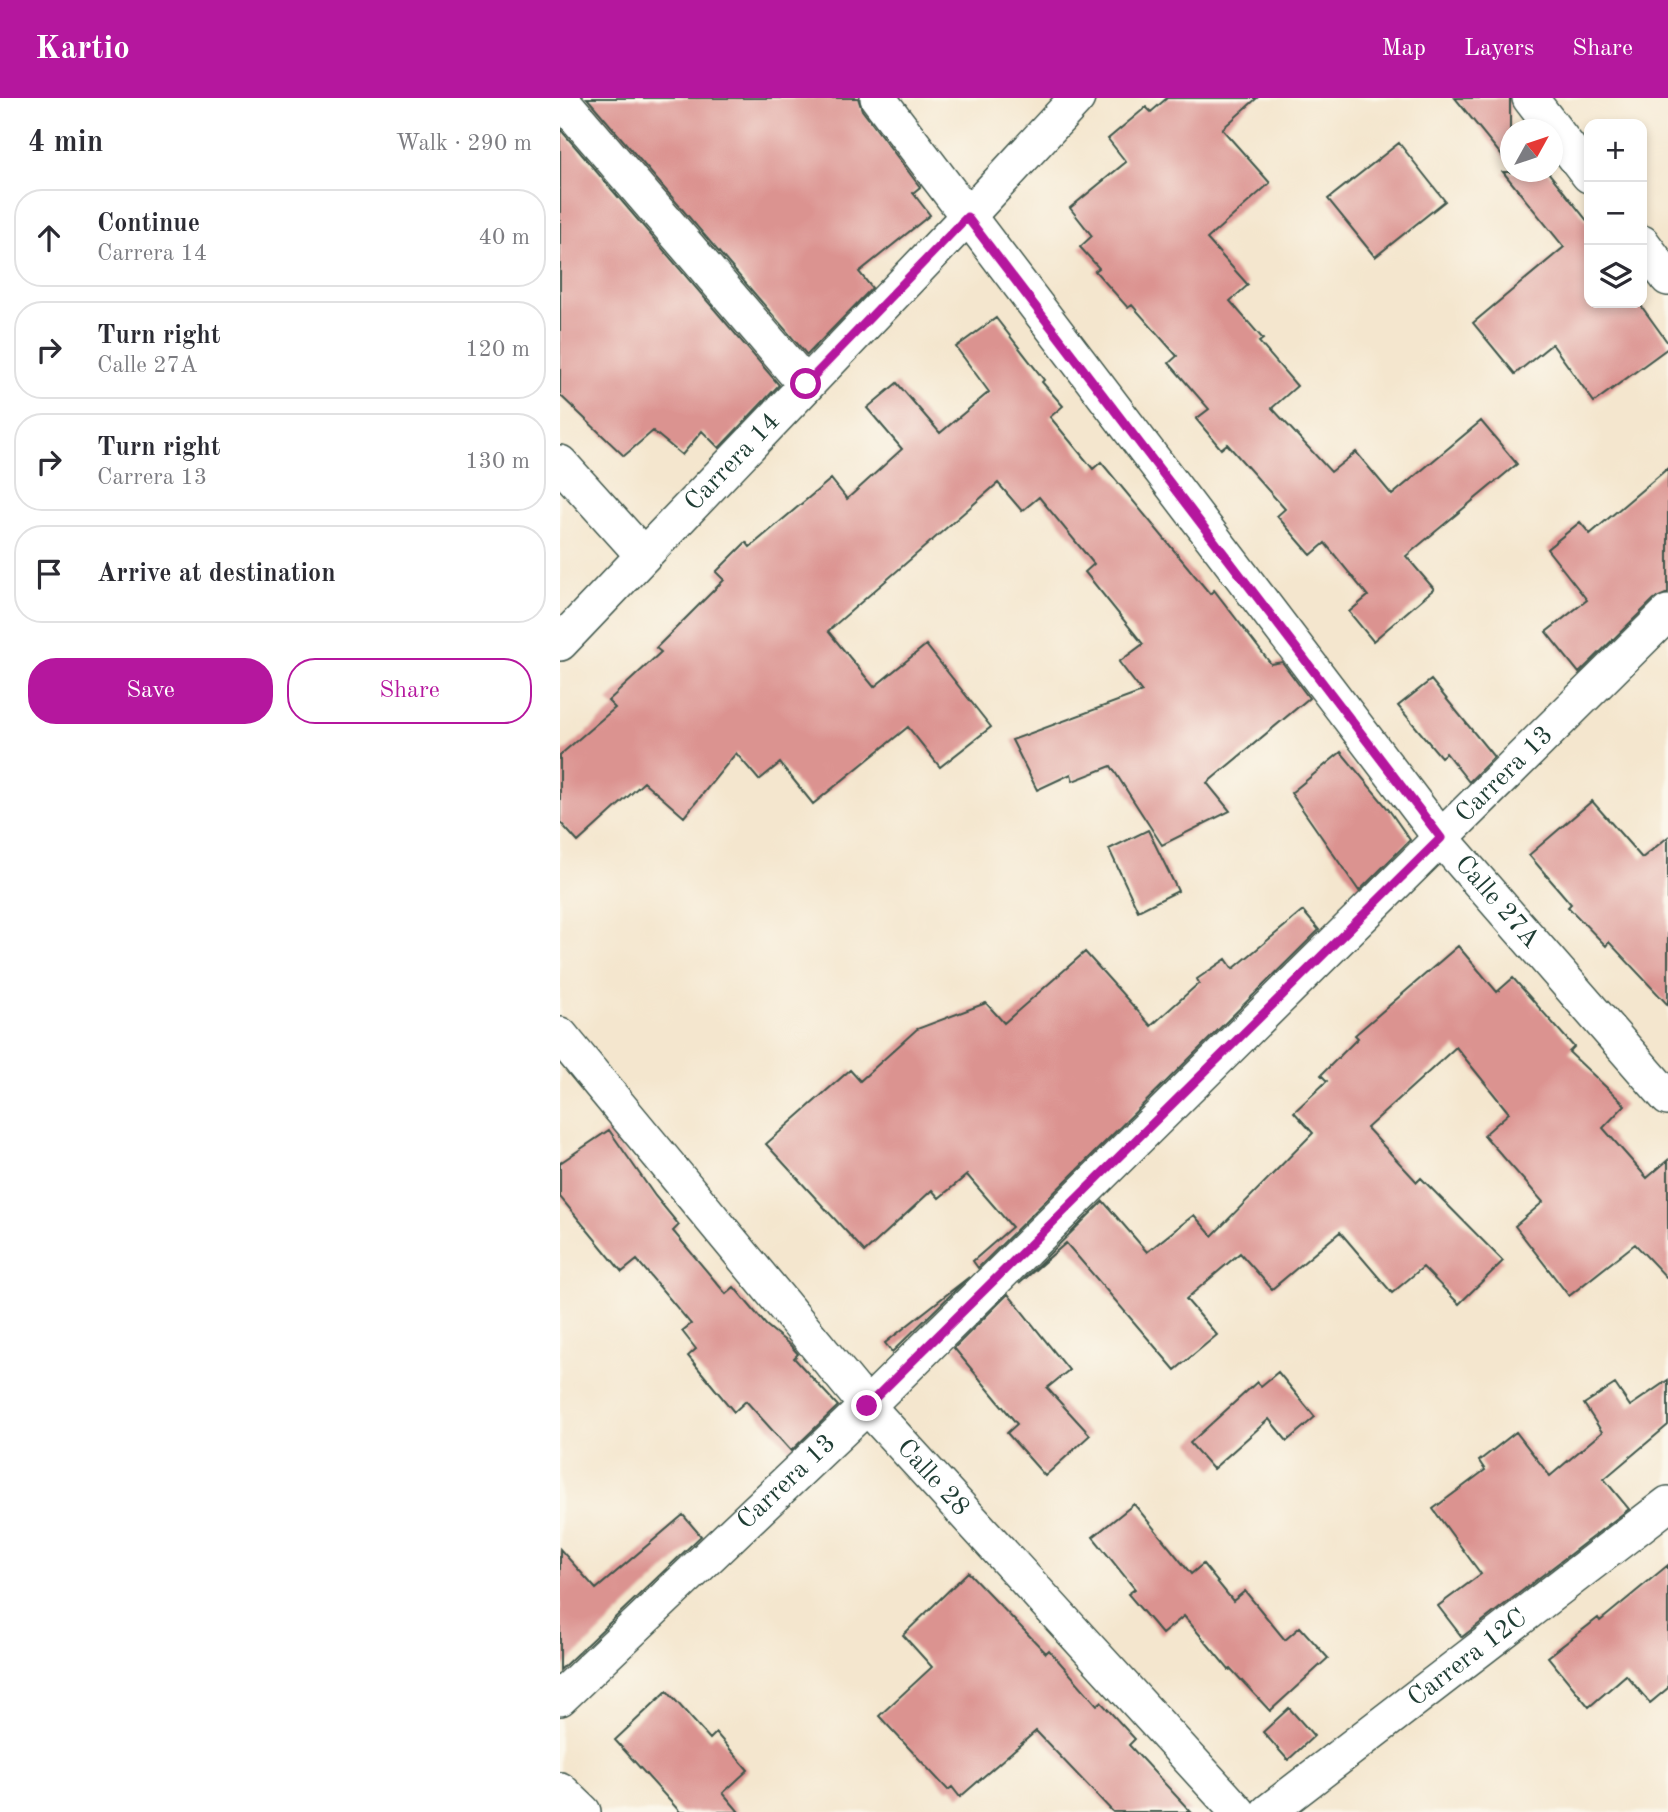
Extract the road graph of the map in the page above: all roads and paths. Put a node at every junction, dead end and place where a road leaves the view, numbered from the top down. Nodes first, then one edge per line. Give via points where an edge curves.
1 (560, 98) edge
2 (878, 98) edge
3 (1077, 98) edge
4 (1530, 98) edge
5 (1584, 168) edge
6 (967, 217) junction
7 (1643, 245) edge
8 (1668, 278) edge
9 (806, 384) junction
10 (560, 463) edge
11 (643, 555) junction
12 (1668, 613) edge
13 (560, 643) edge
14 (1441, 838) junction
15 (560, 1035) edge
16 (1668, 1098) edge
17 (867, 1406) junction
18 (1668, 1504) edge
19 (560, 1698) edge
20 (560, 1790) edge
21 (583, 1812) edge
22 (1238, 1812) edge
23 (1268, 1812) edge

1 - 9 street
2 - 6 street, Calle 27A
3 - 6 street, Carrera 14
4 - 5 street
6 - 9 street, Carrera 14
6 - 14 street, Calle 27A
7 - 8 street
9 - 11 street, Carrera 14
10 - 11 street
11 - 13 street, Carrera 14
12 - 14 street, Carrera 13
14 - 16 street, Calle 27A
14 - 17 street, Carrera 13
15 - 17 street, Calle 28
17 - 19 street, Carrera 13
17 - 22 street, Calle 28
18 - 23 street, Carrera 12C
20 - 21 street

